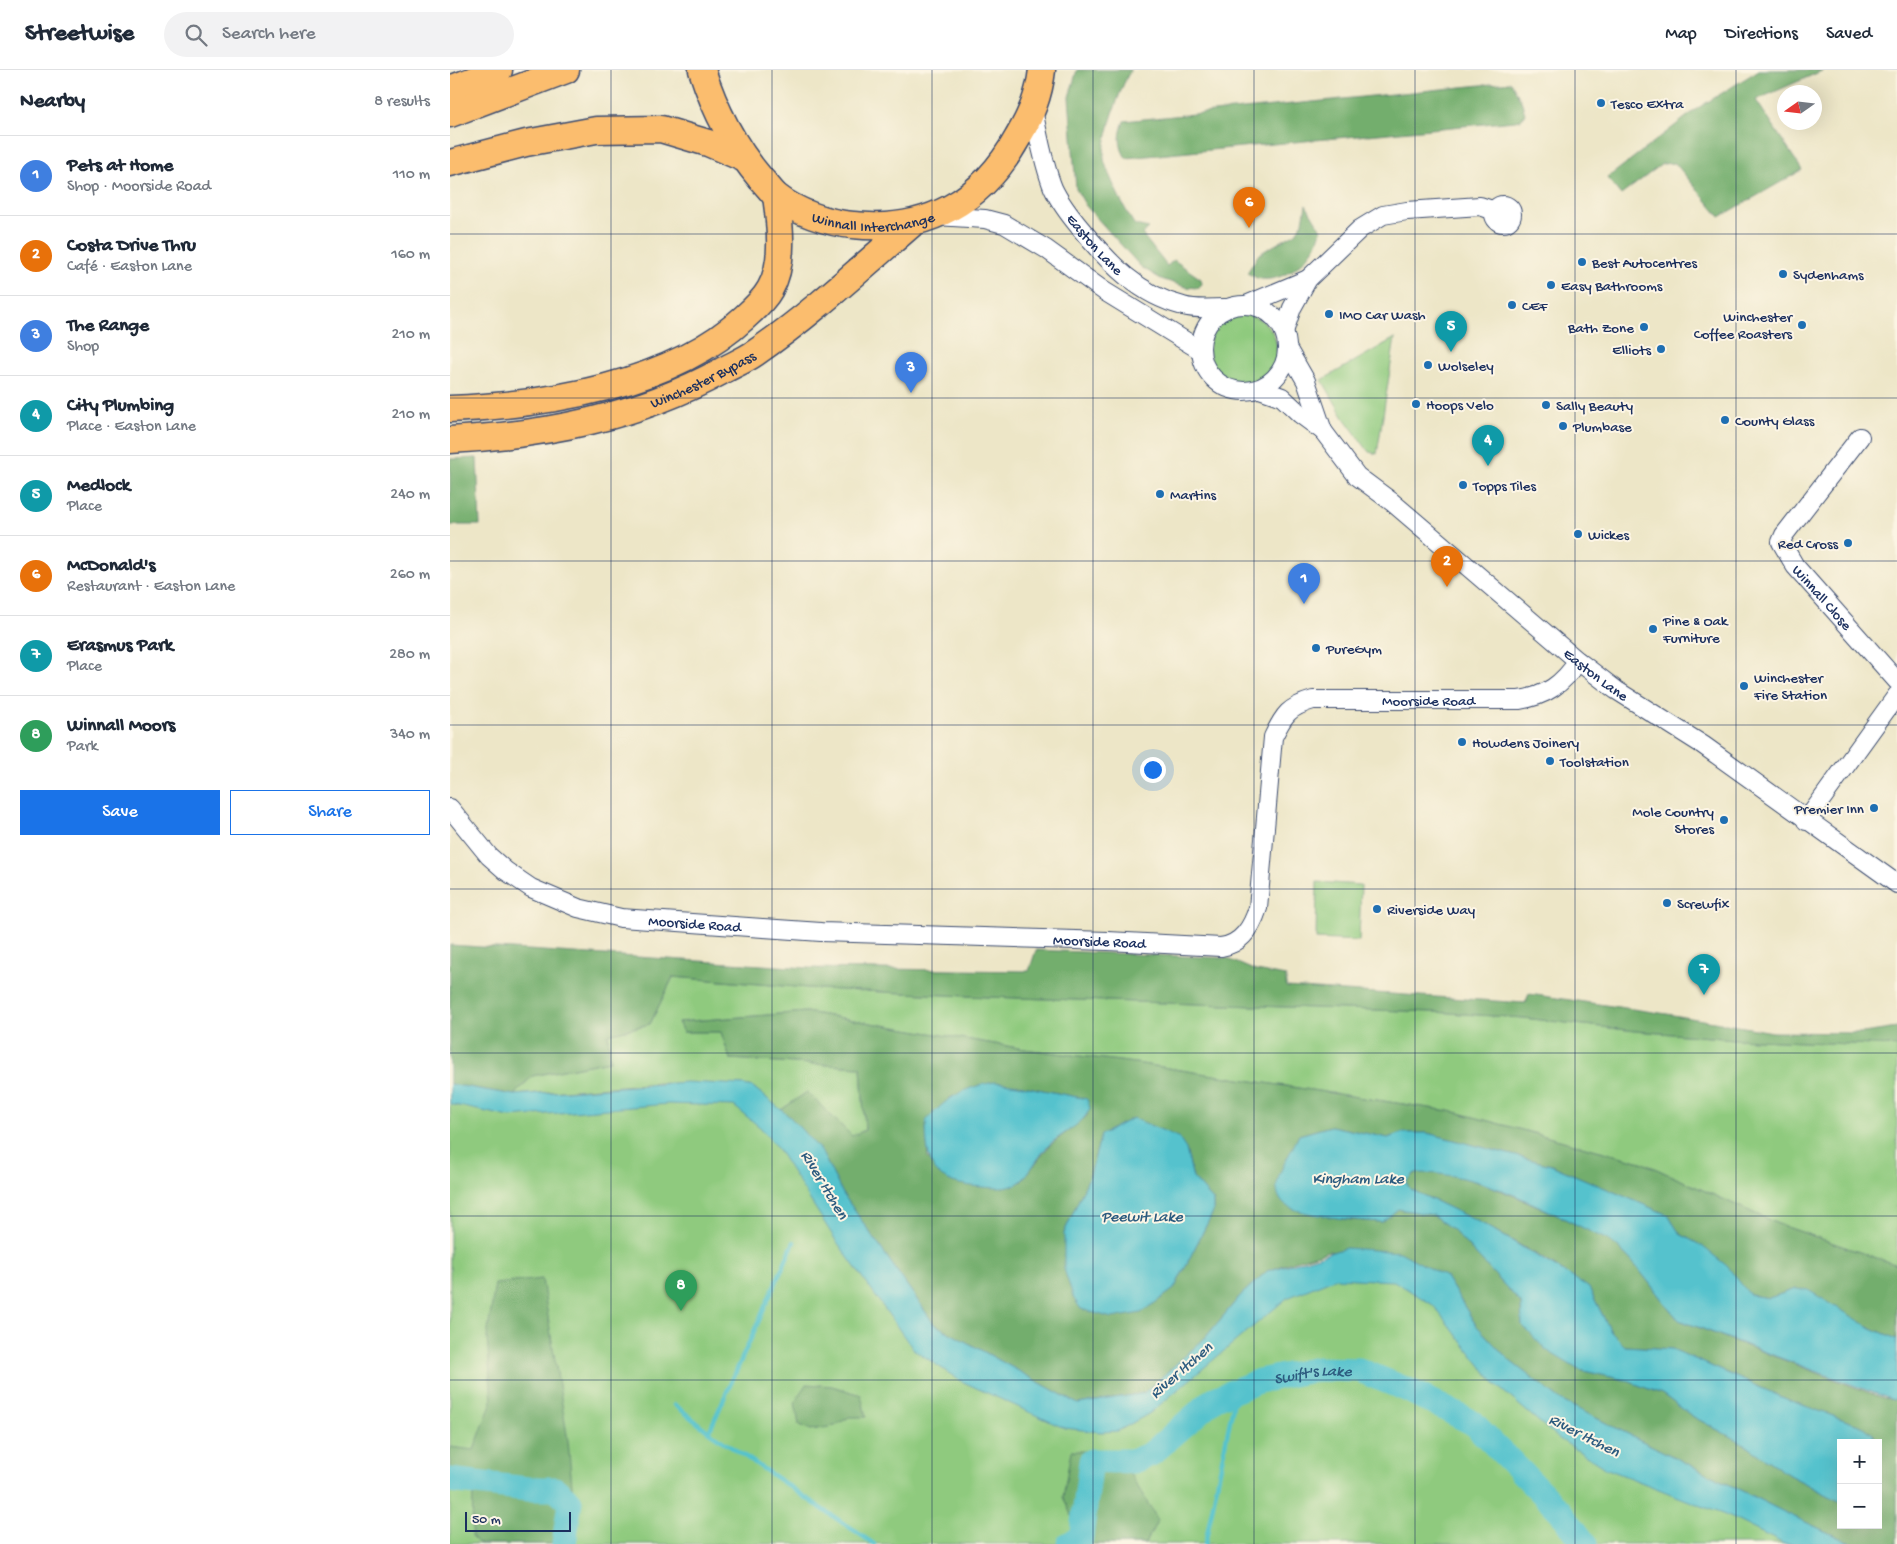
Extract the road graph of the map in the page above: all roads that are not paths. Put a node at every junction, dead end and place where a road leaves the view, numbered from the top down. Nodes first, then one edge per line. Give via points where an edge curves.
1 (499, 70) edge
2 (566, 70) edge
3 (1042, 70) edge
4 (703, 74) edge
5 (450, 89) edge
6 (1033, 110) junction
7 (450, 114) edge
8 (744, 159) junction
9 (450, 163) edge
10 (776, 196) junction
11 (1494, 211) dead end
12 (924, 219) junction
13 (1308, 279) junction
14 (1246, 304) junction
15 (1225, 308) junction
16 (1286, 340) junction
17 (1200, 350) junction
18 (1260, 389) junction
19 (450, 409) edge
20 (1323, 431) junction
21 (1860, 437) dead end
22 (450, 440) edge
23 (1578, 661) junction
24 (1897, 681) edge
25 (1897, 694) edge
26 (450, 808) edge
27 (1806, 821) junction
28 (1897, 884) edge

1 - 5 highway
2 - 7 highway
3 - 6 highway, Winnall Interchange
4 - 8 highway, Winnall Interchange via 723,125
6 - 12 highway, Winnall Interchange via 1006,159 984,184 962,202
6 - 15 street, Easton Lane via 1054,190 1098,250 1139,288 1158,298 1184,307
8 - 9 highway via 708,143 652,129 596,130
8 - 10 highway, Winnall Interchange
10 - 12 highway, Winnall Interchange via 821,220 837,224 872,227
10 - 19 highway, Winchester Bypass via 780,245 770,289 756,307 724,336 662,369 628,381 514,405
11 - 13 street via 1480,206 1383,215 1360,229
12 - 17 street, Easton Lane via 985,219 1004,224
12 - 22 highway, Winchester Bypass via 754,354 706,380 615,416 515,436
13 - 14 street
13 - 16 street via 1292,308
14 - 15 street
14 - 16 street via 1265,310 1279,323
15 - 17 street via 1206,325
16 - 18 street via 1280,372
16 - 20 street, Easton Lane via 1306,380
17 - 18 street via 1204,367 1225,388 1240,392
18 - 20 street, Easton Lane via 1282,397
20 - 23 street, Easton Lane via 1357,476 1392,502
21 - 24 street, Winnall Close via 1781,542 1795,566
23 - 26 street, Moorside Road via 1563,681 1534,698 1313,700 1294,706 1273,737 1258,908 1238,942 1221,947 821,932 621,918 578,908 531,888 489,856
23 - 27 street, Easton Lane via 1616,690 1703,745
25 - 27 street
27 - 28 street, Easton Lane

